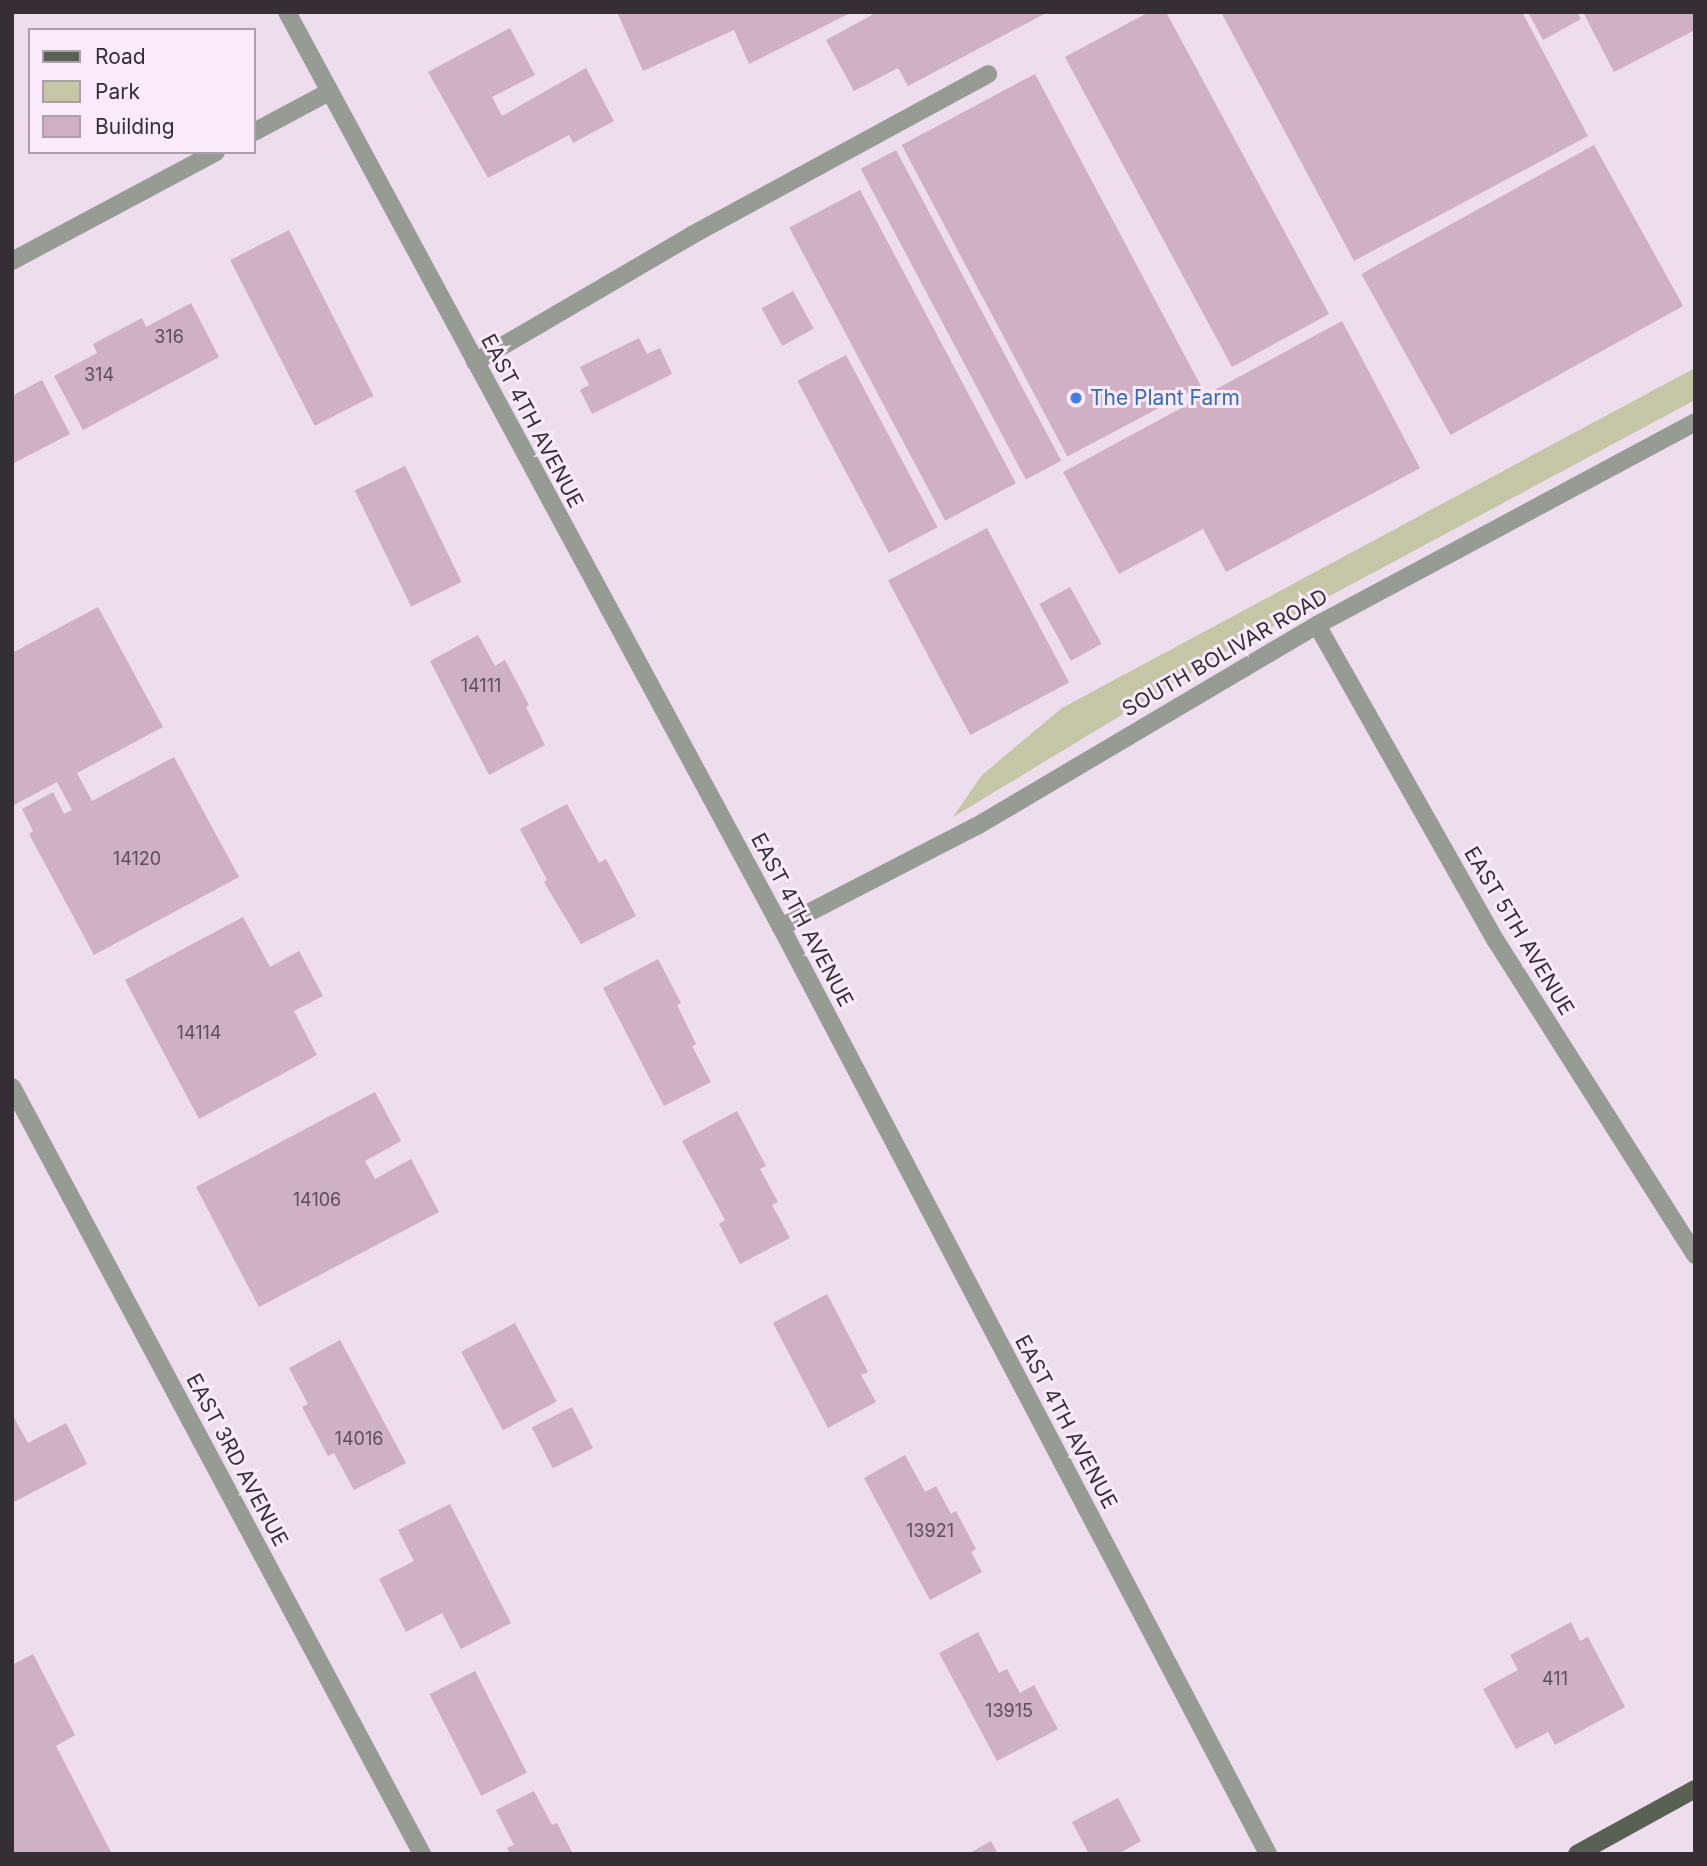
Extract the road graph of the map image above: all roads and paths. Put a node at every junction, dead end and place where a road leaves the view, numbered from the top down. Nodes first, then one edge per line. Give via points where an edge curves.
1 (286, 12) edge
2 (988, 74) dead end
3 (329, 92) junction
4 (256, 131) edge
5 (212, 154) edge
6 (12, 261) edge
7 (475, 362) junction
8 (1695, 422) edge
9 (1317, 625) junction
10 (780, 927) junction
11 (12, 1087) edge
12 (1695, 1255) edge
13 (1695, 1789) edge
14 (422, 1854) edge
15 (1268, 1854) edge
16 (1577, 1854) edge

1 - 3 street, EAST 4TH AVENUE
2 - 7 street via 692,235
3 - 4 street
3 - 7 street, EAST 4TH AVENUE
5 - 6 street
7 - 10 street, EAST 4TH AVENUE
8 - 9 street, SOUTH BOLIVAR ROAD
9 - 10 street, SOUTH BOLIVAR ROAD via 977,826
9 - 12 street, EAST 5TH AVENUE via 1496,942
10 - 15 street, EAST 4TH AVENUE
11 - 14 street, EAST 3RD AVENUE
13 - 16 main road

